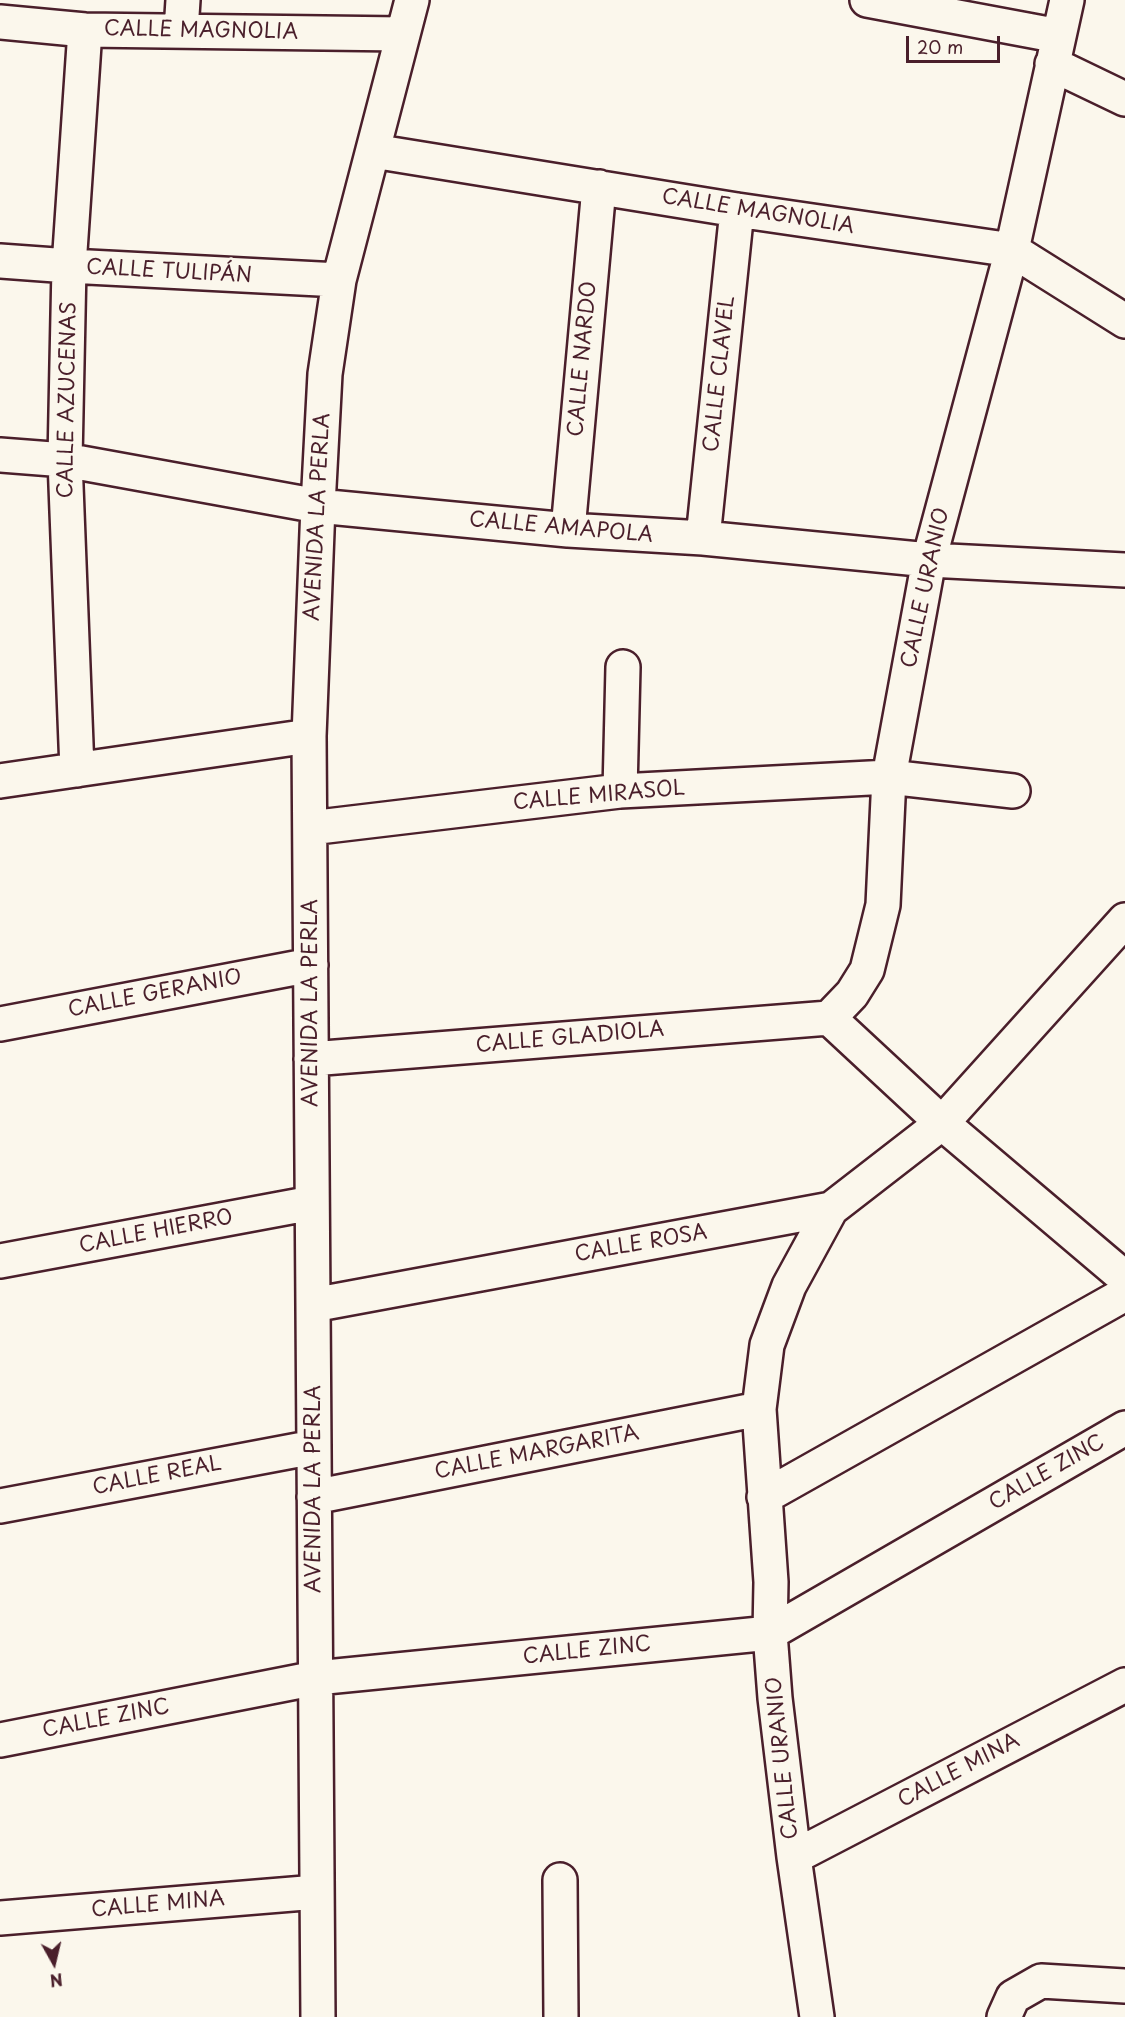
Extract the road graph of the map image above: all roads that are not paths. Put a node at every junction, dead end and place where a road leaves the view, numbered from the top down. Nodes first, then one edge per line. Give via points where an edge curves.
1 (412, 0) edge
2 (867, 0) edge
3 (1067, 0) edge
4 (182, 16) edge
5 (0, 22) edge
6 (85, 30) junction
7 (403, 34) junction
8 (1055, 50) junction
9 (1125, 99) edge
10 (373, 151) junction
11 (599, 187) junction
12 (737, 210) junction
13 (1012, 250) junction
14 (0, 261) edge
15 (69, 266) junction
16 (339, 280) junction
17 (1125, 321) edge
18 (0, 455) edge
19 (65, 460) junction
20 (318, 507) junction
21 (568, 530) junction
22 (703, 538) junction
23 (929, 560) junction
24 (1125, 570) edge
25 (622, 667) dead end
26 (309, 736) junction
27 (77, 770) junction
28 (889, 777) junction
29 (0, 781) edge
30 (620, 790) junction
31 (1013, 791) dead end
32 (310, 828) junction
33 (1125, 920) edge
34 (311, 965) junction
35 (829, 1018) junction
36 (0, 1024) edge
37 (311, 1059) junction
38 (942, 1123) junction
39 (312, 1203) junction
40 (831, 1209) junction
41 (0, 1261) edge
42 (1125, 1278) edge
43 (1125, 1294) edge
44 (313, 1305) junction
45 (759, 1409) junction
46 (1125, 1428) edge
47 (314, 1447) junction
48 (314, 1497) junction
49 (764, 1497) junction
50 (0, 1506) edge
51 (770, 1633) junction
52 (316, 1678) junction
53 (1125, 1685) edge
54 (0, 1740) edge
55 (794, 1857) junction
56 (560, 1880) dead end
57 (317, 1892) junction
58 (0, 1918) edge
59 (1125, 1986) edge
60 (318, 2017) edge
61 (561, 2017) edge
62 (817, 2017) edge
63 (1004, 2017) edge

1 - 7 street, AVENIDA LA PERLA
2 - 8 street
3 - 8 street, CALLE URANIO
4 - 6 street, CALLE MAGNOLIA
4 - 7 street, CALLE MAGNOLIA
5 - 6 street, CALLE MAGNOLIA
6 - 15 street, CALLE AZUCENAS
7 - 10 street, AVENIDA LA PERLA
8 - 9 street
8 - 13 street, CALLE URANIO
10 - 11 street, CALLE MAGNOLIA
10 - 16 street, AVENIDA LA PERLA
11 - 12 street, CALLE MAGNOLIA
11 - 21 street, CALLE NARDO
12 - 13 street, CALLE MAGNOLIA
12 - 22 street, CALLE CLAVEL
13 - 17 street, CALLE MAGNOLIA
13 - 23 street, CALLE URANIO
14 - 15 street, CALLE TULIPÁN
15 - 16 street, CALLE TULIPÁN
15 - 19 street, CALLE AZUCENAS
16 - 20 street, AVENIDA LA PERLA via 325,374
18 - 19 street, CALLE AMAPOLA
19 - 20 street, CALLE AMAPOLA
19 - 27 street, CALLE AZUCENAS
20 - 21 street, CALLE AMAPOLA
20 - 26 street, AVENIDA LA PERLA
21 - 22 street, CALLE AMAPOLA
22 - 23 street, CALLE AMAPOLA
23 - 24 street, CALLE AMAPOLA
23 - 28 street, CALLE URANIO
25 - 30 street
26 - 27 street
26 - 32 street, AVENIDA LA PERLA
27 - 29 street
28 - 30 street, CALLE MIRASOL
28 - 31 street, CALLE MIRASOL
28 - 35 street, CALLE URANIO via 883,905 878,927 867,970 852,994
30 - 32 street, CALLE MIRASOL
32 - 34 street, AVENIDA LA PERLA
33 - 38 street, CALLE ROSA
34 - 36 street, CALLE GERANIO
34 - 37 street, AVENIDA LA PERLA
35 - 37 street, CALLE GLADIOLA
35 - 38 street
37 - 39 street, AVENIDA LA PERLA
38 - 40 street, CALLE ROSA
38 - 42 street
39 - 41 street, CALLE HIERRO
39 - 44 street, AVENIDA LA PERLA
40 - 44 street, CALLE ROSA
40 - 45 street, CALLE URANIO via 789,1286 767,1345
43 - 49 street
44 - 47 street, AVENIDA LA PERLA
45 - 48 street, CALLE MARGARITA
45 - 49 street, CALLE URANIO
46 - 51 street, CALLE ZINC
47 - 48 street, AVENIDA LA PERLA
47 - 50 street, CALLE REAL
48 - 52 street, AVENIDA LA PERLA
49 - 51 street, CALLE URANIO via 771,1582
51 - 52 street, CALLE ZINC
51 - 55 street, CALLE URANIO
52 - 54 street, CALLE ZINC
52 - 57 street, AVENIDA LA PERLA
53 - 55 street, CALLE MINA
55 - 62 street, CALLE URANIO
56 - 61 street
57 - 58 street, CALLE MINA
57 - 60 street, AVENIDA LA PERLA
59 - 63 street via 1041,1981 1013,1997

